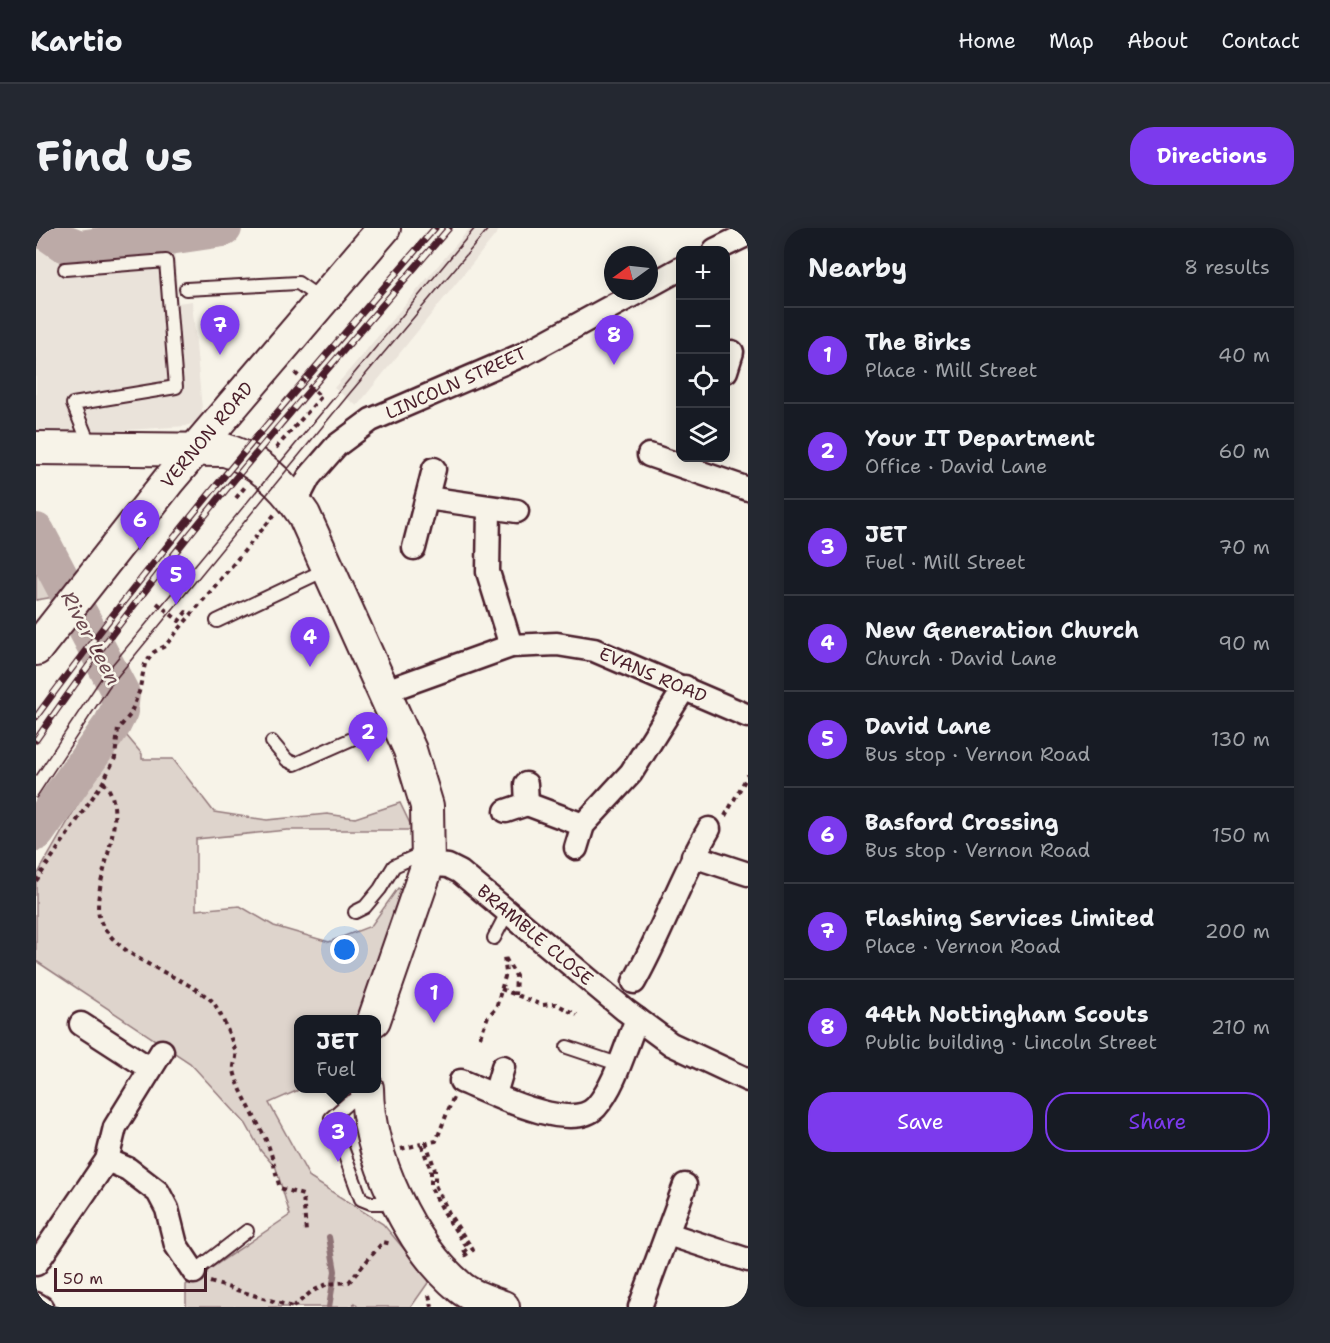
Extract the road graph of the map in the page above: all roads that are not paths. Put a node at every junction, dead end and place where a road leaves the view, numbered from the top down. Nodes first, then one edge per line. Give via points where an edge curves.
1 (384, 228) edge
2 (748, 234) edge
3 (723, 246) edge
4 (65, 269) dead end
5 (676, 272) edge
6 (658, 281) edge
7 (186, 289) dead end
8 (322, 300) junction
9 (623, 300) edge
10 (36, 448) edge
11 (91, 448) junction
12 (194, 449) junction
13 (649, 455) dead end
14 (692, 463) edge
15 (434, 470) dead end
16 (748, 489) edge
17 (427, 498) junction
18 (287, 506) junction
19 (489, 508) junction
20 (517, 511) dead end
21 (414, 548) dead end
22 (328, 569) junction
23 (48, 616) edge
24 (217, 621) dead end
25 (511, 646) junction
26 (36, 649) edge
27 (685, 687) junction
28 (389, 706) junction
29 (748, 716) edge
30 (272, 742) dead end
31 (519, 799) dead end
32 (583, 825) junction
33 (709, 829) road end
34 (576, 848) dead end
35 (693, 856) junction
36 (428, 857) junction
37 (748, 874) edge
38 (355, 912) dead end
39 (507, 913) junction
40 (494, 938) dead end
41 (634, 982) dead end
42 (376, 1015) edge
43 (637, 1019) junction
44 (81, 1024) dead end
45 (567, 1047) dead end
46 (618, 1064) junction
47 (503, 1067) dead end
48 (748, 1080) edge
49 (468, 1084) road end
50 (367, 1093) edge
51 (495, 1095) junction
52 (106, 1160) junction
53 (685, 1185) dead end
54 (247, 1232) dead end
55 (668, 1234) junction
56 (748, 1260) edge
57 (36, 1264) edge
58 (194, 1272) joint
59 (454, 1281) edge
60 (36, 1304) edge
61 (41, 1307) edge
62 (503, 1307) edge
63 (640, 1307) edge

1 - 8 main road, VERNON ROAD
2 - 3 street
4 - 11 lane via 166,261 176,387 73,404
5 - 6 street
7 - 8 lane via 298,283
8 - 12 main road, VERNON ROAD
9 - 18 street, LINCOLN STREET via 522,355 352,431 317,466
10 - 11 main road
11 - 12 main road
12 - 18 main road via 241,455 283,488
12 - 23 main road, VERNON ROAD via 87,582
13 - 14 street
14 - 16 street
15 - 17 street
17 - 19 street
17 - 21 street
18 - 22 main road
19 - 20 street
19 - 25 street via 488,572
22 - 24 lane
22 - 28 main road
23 - 26 main road, VERNON ROAD
25 - 27 street, EVANS ROAD via 557,644 594,650
25 - 28 street, EVANS ROAD
27 - 29 street, EVANS ROAD
27 - 32 street via 631,773
28 - 30 lane via 295,764
28 - 36 main road via 423,787
31 - 32 street
32 - 34 street
33 - 35 street
35 - 37 street
35 - 41 street via 655,965
36 - 38 lane via 394,866 380,889
36 - 39 street, BRAMBLE CLOSE via 460,872
36 - 42 main road
39 - 40 lane
39 - 43 street, BRAMBLE CLOSE
43 - 46 street
43 - 48 street, BRAMBLE CLOSE via 671,1044
44 - 52 street via 155,1060 115,1126
45 - 46 lane
46 - 51 street via 594,1108 574,1117 554,1116
47 - 51 street
49 - 51 street
50 - 59 main road via 377,1155 398,1203
52 - 57 street
52 - 58 street via 128,1169 158,1192 167,1209 176,1245
53 - 55 street
54 - 58 lane
55 - 56 street
55 - 63 street
59 - 62 main road
60 - 61 street

